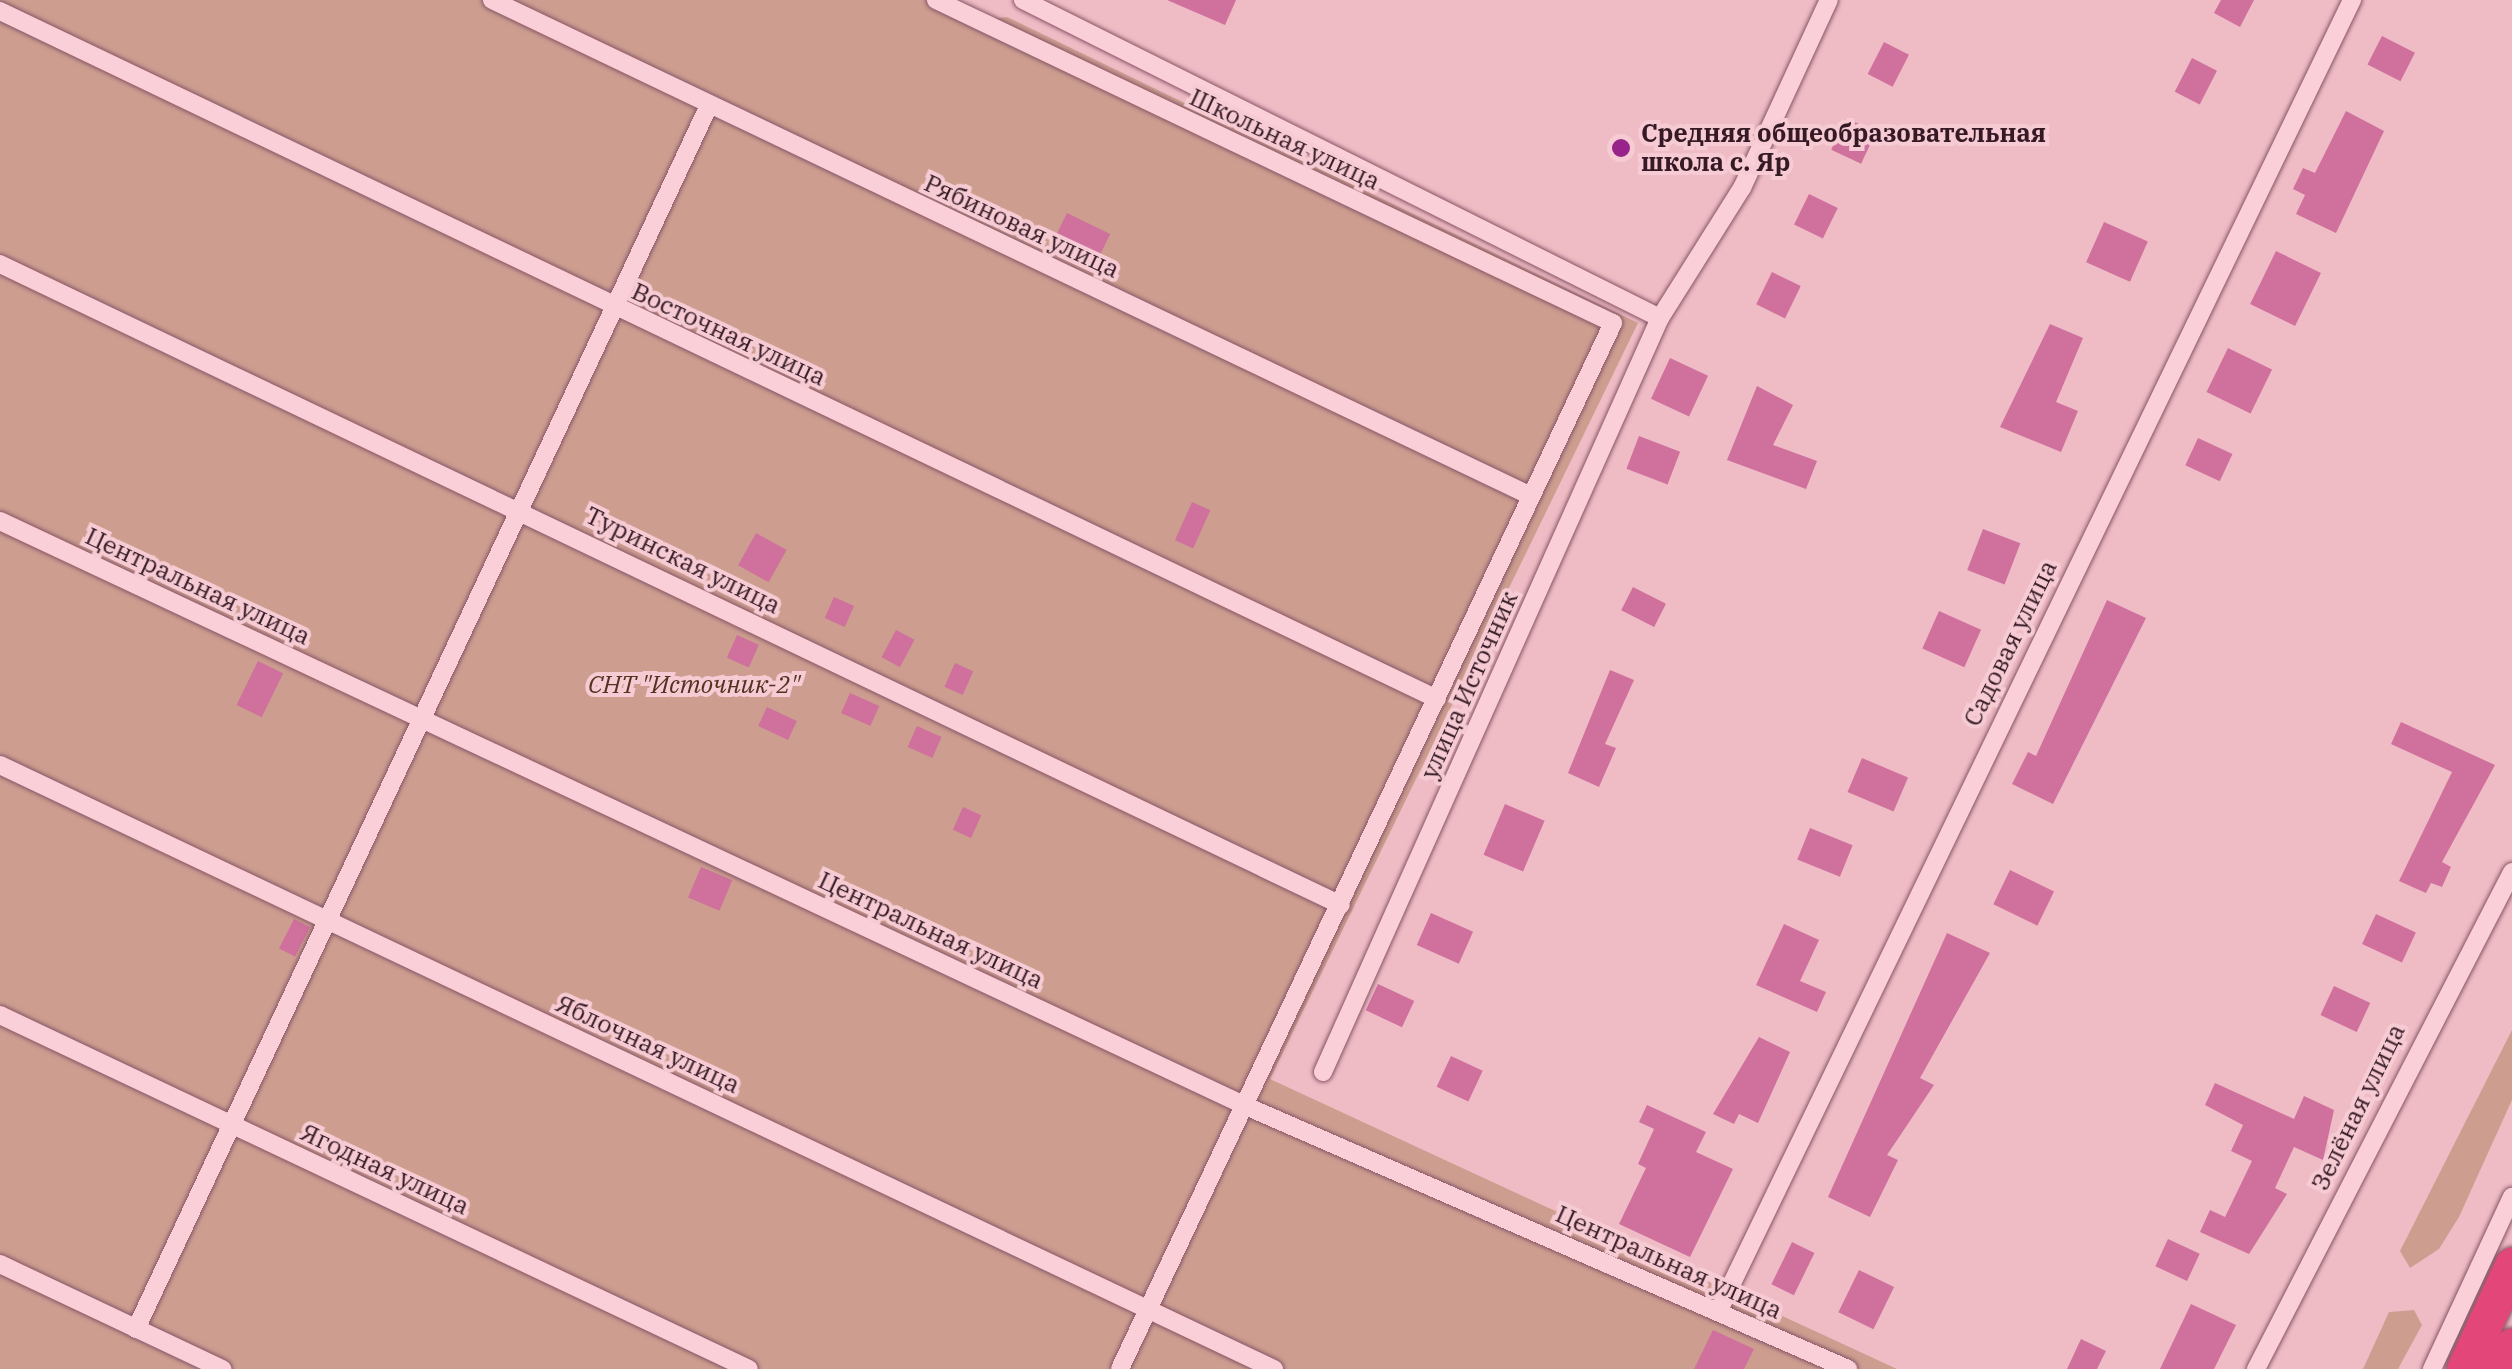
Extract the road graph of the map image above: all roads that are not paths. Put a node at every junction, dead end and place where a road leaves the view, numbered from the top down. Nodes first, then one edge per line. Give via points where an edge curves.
1 (492, 0) edge
2 (936, 0) edge
3 (1023, 0) edge
4 (1829, 0) edge
5 (2352, 0) edge
6 (0, 11) edge
7 (709, 105) junction
8 (0, 264) edge
9 (614, 306) junction
10 (1660, 318) junction
11 (1531, 496) junction
12 (521, 510) junction
13 (0, 521) edge
14 (1437, 699) junction
15 (423, 718) junction
16 (0, 766) edge
17 (2512, 872) edge
18 (1341, 905) junction
19 (328, 920) junction
20 (0, 1015) edge
21 (1323, 1072) dead end
22 (1248, 1107) junction
23 (232, 1125) junction
24 (2512, 1198) edge
25 (0, 1264) edge
26 (2512, 1265) edge
27 (1148, 1310) junction
28 (1720, 1310) junction
29 (136, 1329) junction
30 (2512, 1345) edge
31 (222, 1369) edge
32 (748, 1369) edge
33 (1120, 1369) edge
34 (1274, 1369) edge
35 (1848, 1369) edge
36 (2256, 1369) edge
37 (2432, 1369) edge
38 (2464, 1369) edge
39 (2501, 1369) edge

1 - 7 street, Рябиновая улица
2 - 11 street, Школьная улица via 1613,323
3 - 10 street
4 - 10 street, улица Источник via 1742,188
5 - 28 street, Садовая улица
6 - 9 street, Восточная улица
7 - 9 street
7 - 11 street, Рябиновая улица
8 - 12 street, Туринская улица
9 - 12 street
9 - 14 street, Восточная улица
10 - 21 street, улица Источник
11 - 14 street
12 - 15 street
12 - 18 street, Туринская улица
13 - 15 street, Центральная улица
14 - 18 street
15 - 19 street
15 - 22 street, Центральная улица
16 - 19 street, Яблочная улица
17 - 36 street, Зелёная улица
18 - 22 street
19 - 23 street
19 - 27 street, Яблочная улица
20 - 23 street, Ягодная улица
22 - 27 street
22 - 28 street, Центральная улица
23 - 29 street
23 - 32 street, Ягодная улица
24 - 37 street
25 - 29 street
26 - 38 highway
27 - 33 street
27 - 34 street, Яблочная улица
28 - 35 street, Центральная улица
29 - 31 street
30 - 39 highway

